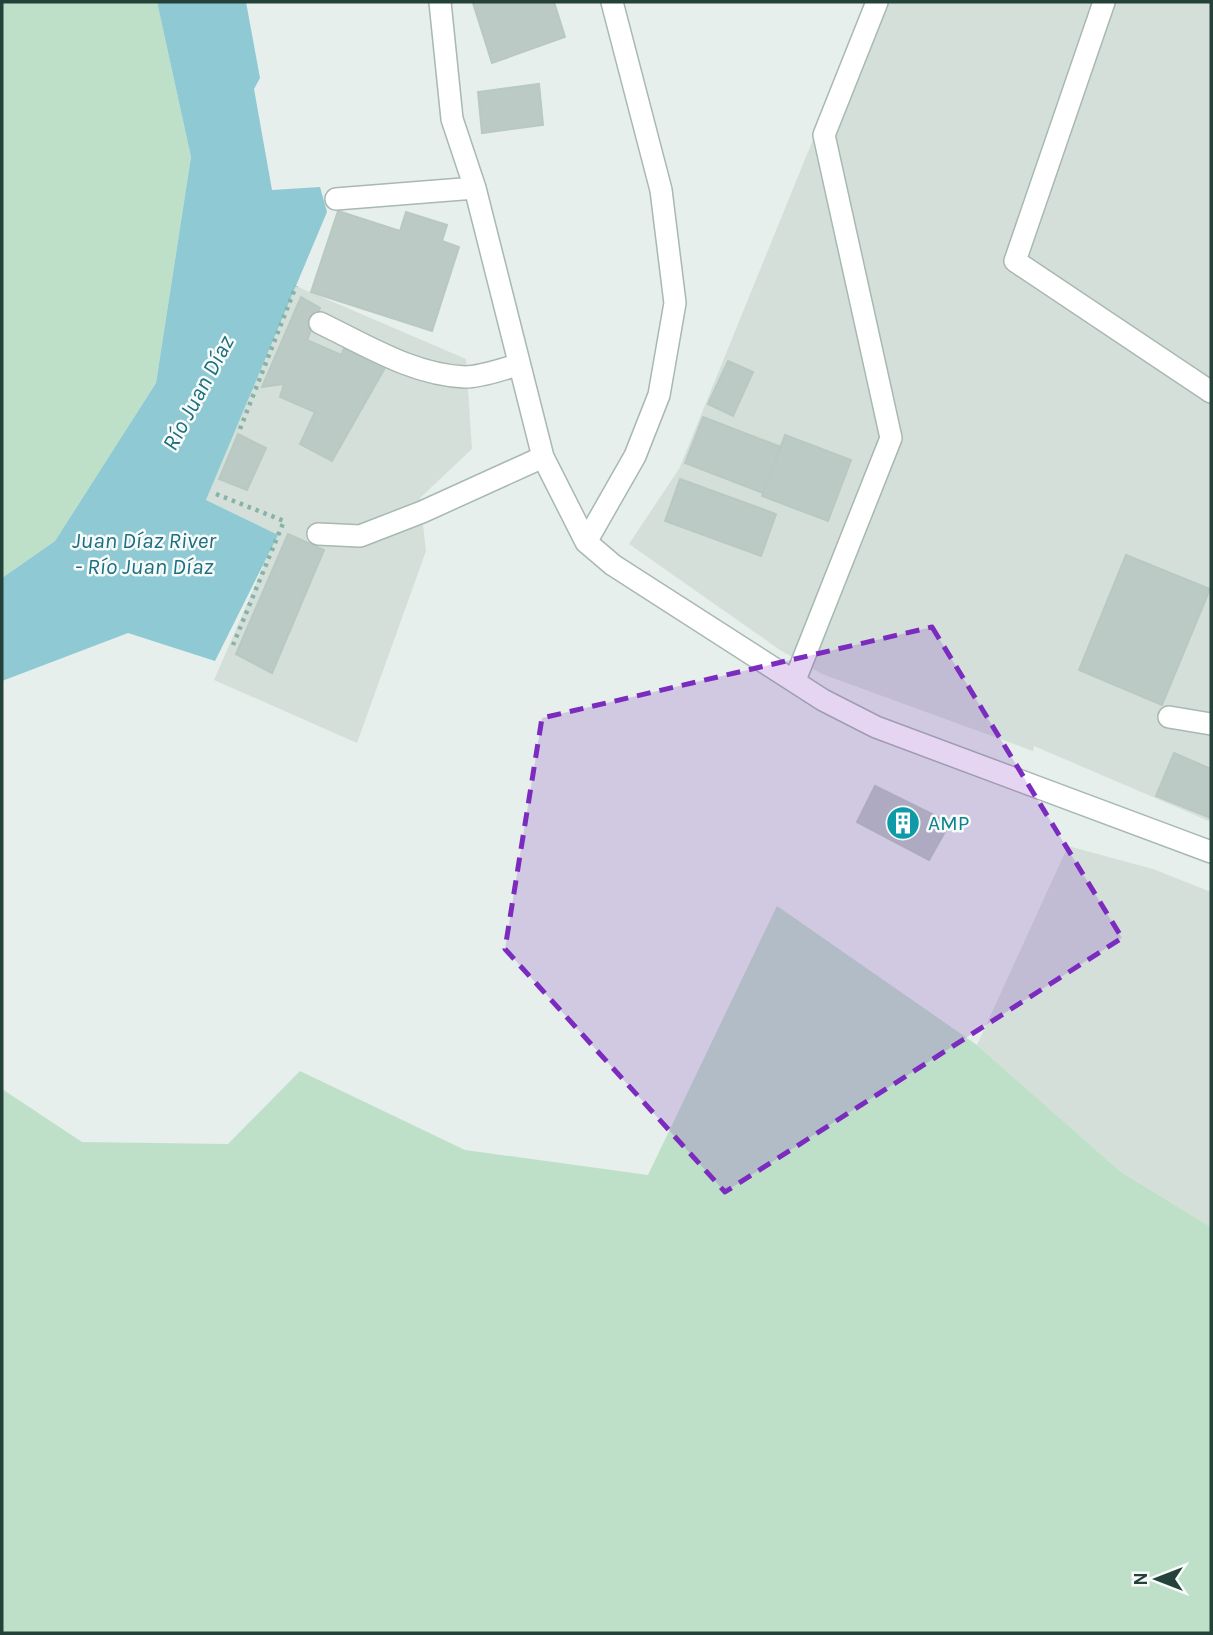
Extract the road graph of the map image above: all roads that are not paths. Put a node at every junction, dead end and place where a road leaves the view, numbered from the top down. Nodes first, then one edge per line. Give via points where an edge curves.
1 (440, 2) edge
2 (612, 2) edge
3 (877, 2) edge
4 (1104, 2) edge
5 (475, 188) junction
6 (336, 199) dead end
7 (320, 323) dead end
8 (518, 365) junction
9 (1211, 392) edge
10 (543, 457) junction
11 (318, 534) dead end
12 (586, 542) junction
13 (794, 680) junction
14 (1169, 717) dead end
15 (1211, 724) edge
16 (1211, 852) edge

1 - 5 lane via 452,119
2 - 12 lane via 661,190 675,303 659,396 635,456
3 - 13 lane via 824,135 891,438
4 - 9 lane via 1015,261
5 - 6 lane
5 - 8 lane
7 - 8 lane via 428,371 468,377
8 - 10 lane
10 - 11 lane via 360,536
10 - 12 lane
12 - 13 lane via 613,565
13 - 16 lane via 876,727
14 - 15 lane

